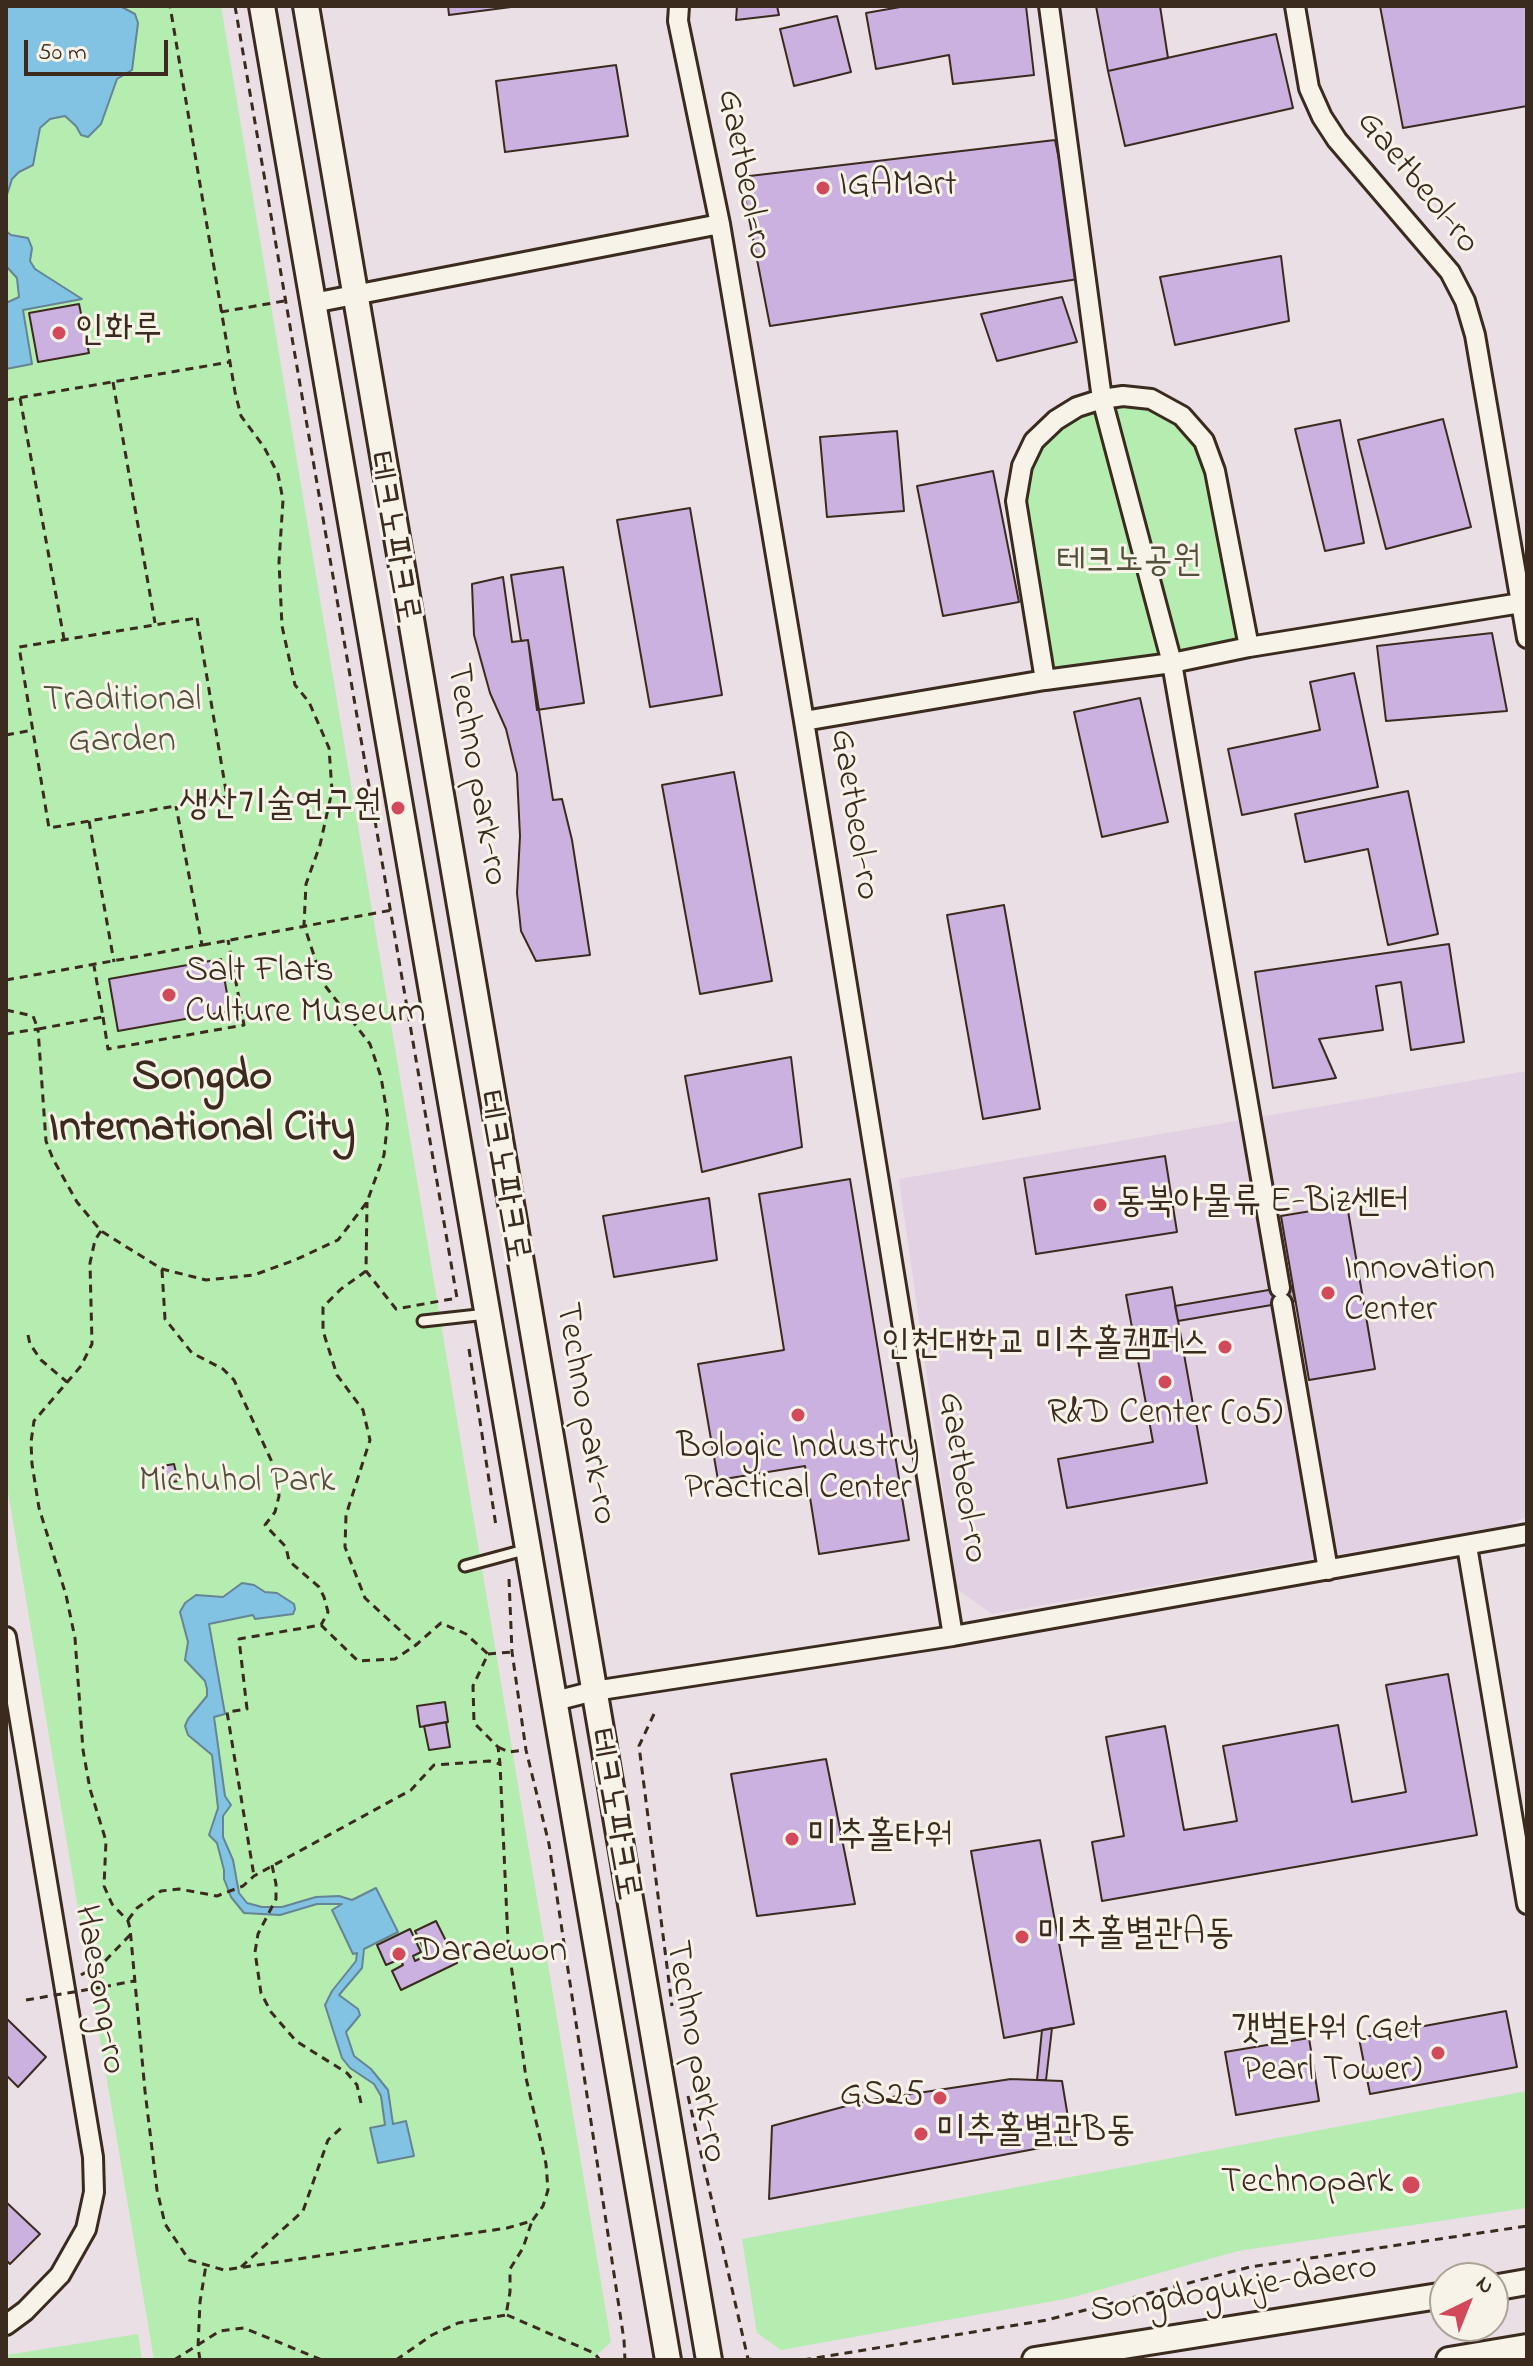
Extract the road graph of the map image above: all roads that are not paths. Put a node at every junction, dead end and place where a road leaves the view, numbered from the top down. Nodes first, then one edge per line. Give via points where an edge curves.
1 (262, 6) edge
2 (306, 6) edge
3 (679, 6) edge
4 (1049, 6) edge
5 (1295, 6) edge
6 (720, 224) junction
7 (356, 296) junction
8 (313, 303) junction
9 (1102, 399) junction
10 (1524, 603) edge
11 (1527, 638) edge
12 (1249, 647) junction
13 (1172, 663) junction
14 (1045, 680) junction
15 (804, 721) junction
16 (487, 1314) junction
17 (423, 1321) dead end
18 (1527, 1534) edge
19 (1467, 1546) junction
20 (528, 1549) junction
21 (465, 1566) dead end
22 (1328, 1570) junction
23 (953, 1636) junction
24 (6, 1637) edge
25 (594, 1691) junction
26 (555, 1701) junction
27 (1527, 1904) edge
28 (1429, 2298) edge
29 (6, 2325) edge
30 (1527, 2347) edge
31 (668, 2360) edge
32 (709, 2360) edge
33 (1035, 2360) edge
34 (1449, 2360) edge

1 - 8 street, 테크노파크로
2 - 7 street, Techno park-ro
3 - 6 street, Gaetbeol-ro
4 - 9 street
5 - 10 street, Gaetbeol-ro via 1309,88 1322,117 1450,272 1465,301
6 - 7 street
6 - 15 street, Gaetbeol-ro
7 - 8 street
7 - 25 street, Techno park-ro
8 - 16 street, 테크노파크로
9 - 12 street via 1151,399 1182,416 1204,441 1215,471
9 - 13 street
9 - 14 street via 1056,420 1034,441 1022,466 1016,501
10 - 11 street, Gaetbeol-ro
10 - 12 street
12 - 13 street
13 - 14 street
13 - 22 street
14 - 15 street
15 - 23 street, Gaetbeol-ro
16 - 17 lane
16 - 20 street, 테크노파크로
18 - 19 street
19 - 22 street
19 - 27 street
20 - 21 lane
20 - 26 street, 테크노파크로
22 - 23 street
23 - 25 street
24 - 29 street, Haesong-ro via 94,2180 86,2229 76,2249 45,2292
25 - 26 street
25 - 32 street, Techno park-ro
26 - 31 street, 테크노파크로
28 - 33 street, Songdogukje-daero
30 - 34 street

